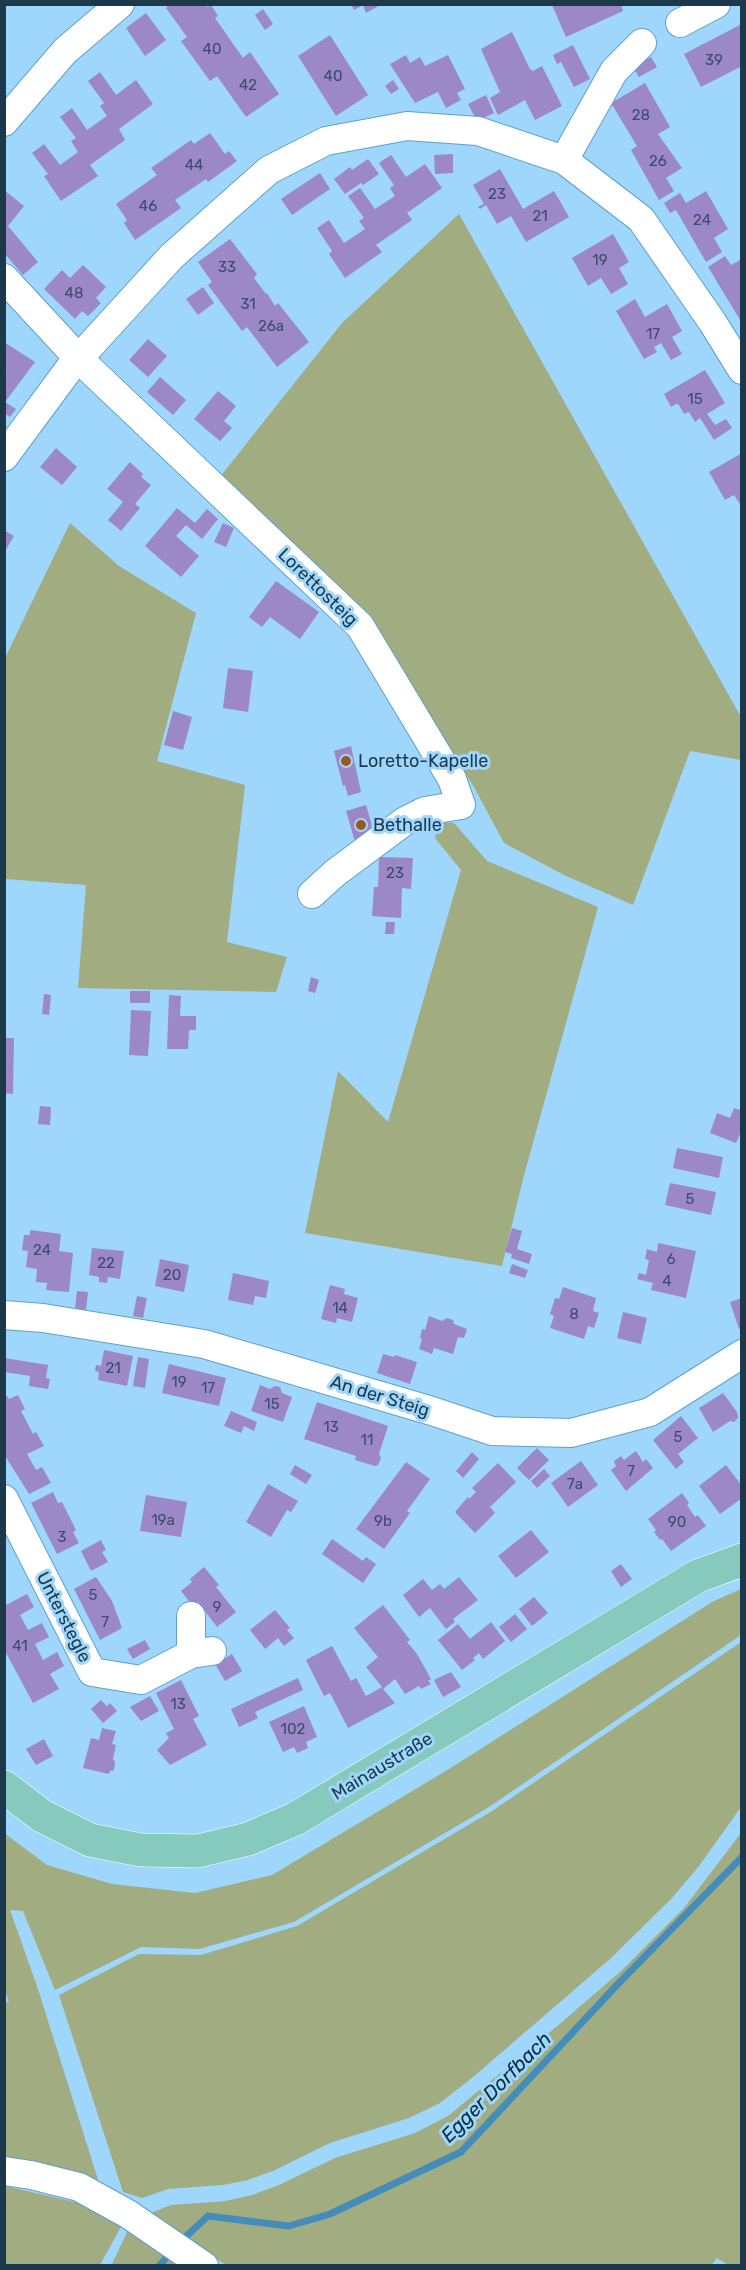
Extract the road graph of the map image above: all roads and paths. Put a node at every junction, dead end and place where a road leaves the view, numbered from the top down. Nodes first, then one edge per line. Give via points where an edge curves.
1 (120, 4) edge
2 (716, 4) edge
3 (680, 23) dead end
4 (642, 43) dead end
5 (4, 122) edge
6 (564, 160) junction
7 (4, 278) edge
8 (79, 359) junction
9 (741, 370) edge
10 (4, 457) edge
11 (312, 894) dead end
12 (4, 1315) edge
13 (741, 1354) edge
14 (4, 1499) edge
15 (741, 1560) edge
16 (191, 1617) dead end
17 (4, 1787) edge
18 (4, 2171) edge
19 (185, 2253) edge

1 - 5 street via 65,51
2 - 3 street
4 - 6 street via 615,71
6 - 8 street via 478,131 407,126 326,141 269,170 171,257
6 - 9 street via 641,219
7 - 8 street, Lorettosteig
8 - 10 street
8 - 11 street, Lorettosteig via 360,626 452,779 461,805 425,811 405,821
12 - 13 street, An der Steig via 204,1344 492,1431 571,1433 650,1412
14 - 16 street, Unterstegle via 92,1672 141,1680 202,1652
15 - 17 main road, Mainaustraße via 698,1576 295,1819 248,1839 198,1851 141,1850 90,1840 42,1816
18 - 19 street via 79,2187

